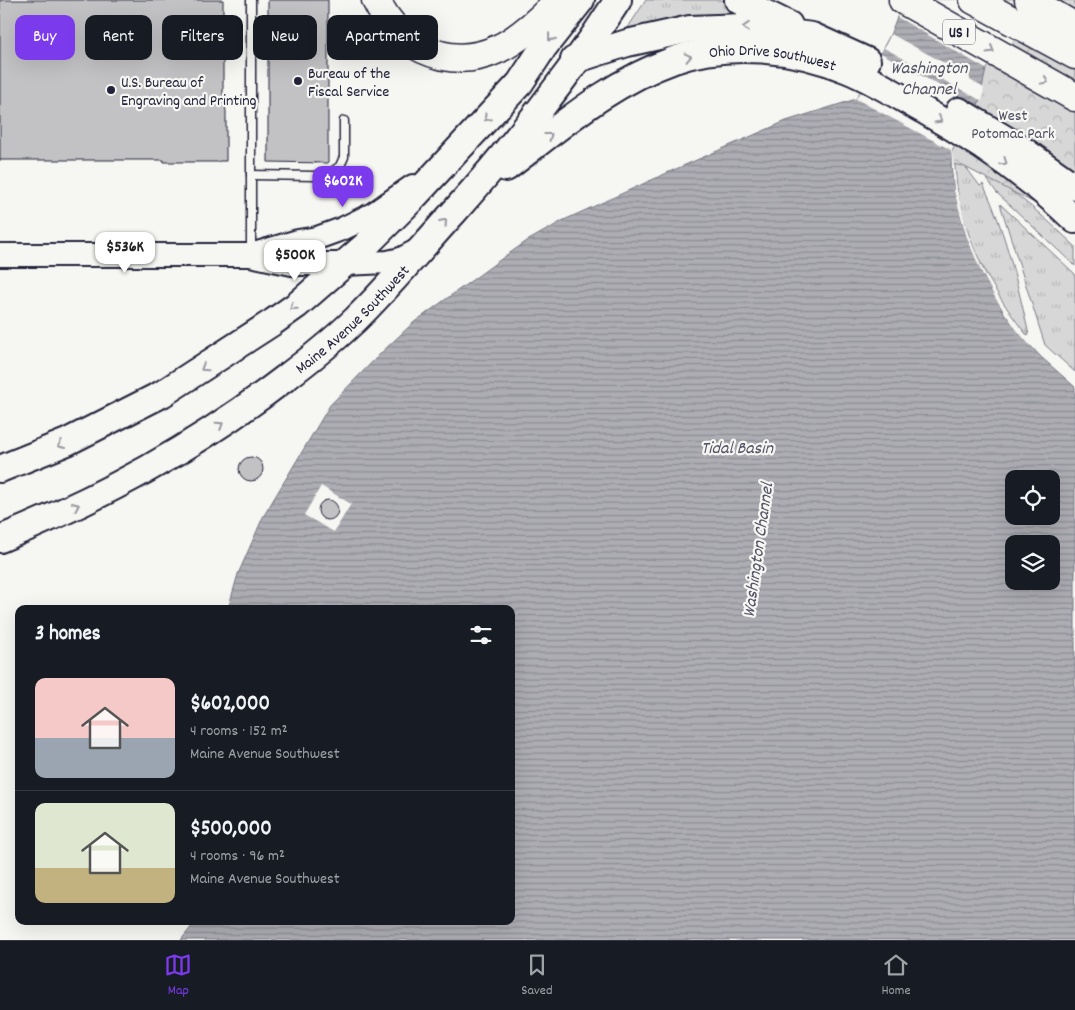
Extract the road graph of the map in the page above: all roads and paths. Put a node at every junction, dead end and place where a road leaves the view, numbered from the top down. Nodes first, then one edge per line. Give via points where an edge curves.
1 (251, 0) edge
2 (376, 0) edge
3 (559, 0) edge
4 (581, 0) edge
5 (618, 0) edge
6 (738, 0) edge
7 (903, 0) edge
8 (974, 0) edge
9 (1029, 0) edge
10 (1066, 21) edge
11 (812, 36) junction
12 (1075, 55) edge
13 (580, 58) junction
14 (870, 71) junction
15 (520, 83) junction
16 (1075, 98) edge
17 (344, 121) dead end
18 (968, 126) junction
19 (440, 168) junction
20 (251, 175) junction
21 (1075, 187) edge
22 (467, 197) junction
23 (1075, 220) edge
24 (421, 248) junction
25 (0, 255) edge
26 (250, 255) junction
27 (344, 264) junction
28 (0, 469) edge
29 (0, 539) edge

1 - 20 lane
2 - 3 highway via 388,20 405,38 437,55 455,58 483,55 499,49 526,32
4 -> 15 main road
5 - 13 main road, Maine Avenue Southwest
6 - 11 main road
7 -> 16 highway, US 1
8 - 12 highway, US 1
9 - 10 highway
11 -> 13 main road, Ohio Drive Southwest via 744,27 690,29 627,43
11 - 14 main road, Ohio Drive Southwest via 835,45
13 - 15 main road, Ohio Drive Southwest
13 - 22 main road, Maine Avenue Southwest via 510,149
14 - 18 main road, Ohio Drive Southwest
22 -> 14 main road, Ohio Drive Southwest via 593,102 651,69 676,60 704,53 777,51
15 -> 19 main road
17 - 20 lane via 344,157 340,166 331,173 316,176
18 - 21 main road, Ohio Drive Southwest via 1020,148
18 -> 23 main road, Ohio Drive Southwest
19 - 26 main road via 373,214 342,229
19 - 27 main road
20 - 26 lane
24 -> 22 main road, Maine Avenue Southwest
24 - 27 main road via 388,262
29 -> 24 main road, Maine Avenue Southwest via 130,480 248,406 354,322
25 - 26 main road
26 - 27 main road via 292,264
27 -> 28 main road via 273,322 162,394 67,442

